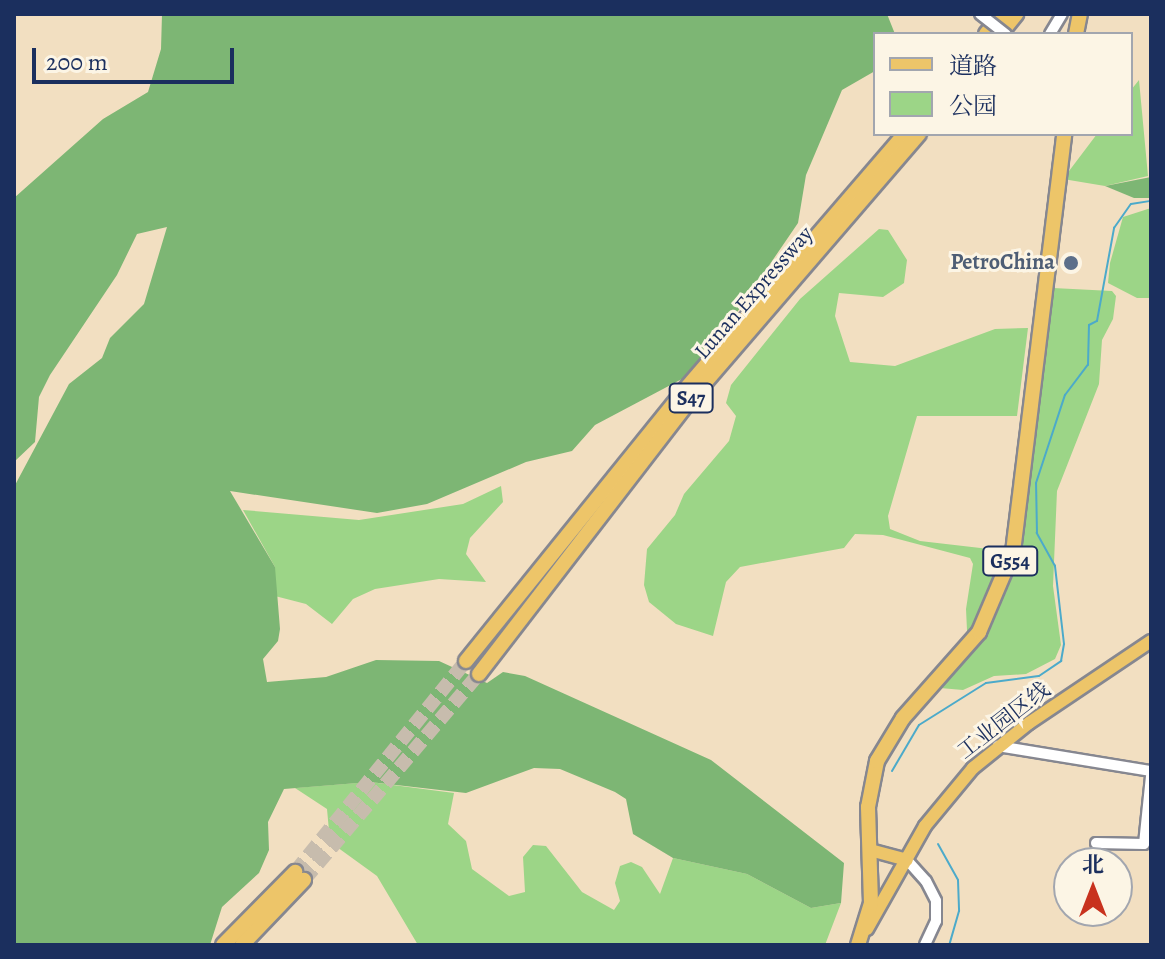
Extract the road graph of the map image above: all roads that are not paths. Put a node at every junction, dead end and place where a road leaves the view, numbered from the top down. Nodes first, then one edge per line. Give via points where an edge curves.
1 (980, 14) edge
2 (1002, 14) edge
3 (1016, 14) edge
4 (1062, 14) edge
5 (1074, 14) edge
6 (1080, 14) edge
7 (988, 32) edge
8 (1002, 32) edge
9 (1003, 32) edge
10 (1051, 32) edge
11 (903, 136) edge
12 (917, 136) edge
13 (1064, 136) edge
14 (1151, 641) edge
15 (466, 661) tunnel mouth
16 (479, 674) tunnel mouth
17 (998, 746) junction
18 (1151, 773) edge
19 (1096, 843) dead end
20 (870, 850) junction
21 (907, 860) junction
22 (859, 943) edge
23 (223, 945) edge
24 (242, 945) edge
25 (925, 945) edge

1 - 9 street, bridge
2 - 7 highway
3 - 8 highway
4 - 10 street
5 - 6 street
11 - 15 highway, Lunan Expressway / S47 via 682,393
12 - 16 highway, Lunan Expressway / S47 via 690,400
13 - 20 highway, G554 via 1013,552 979,632 881,751 869,795
14 - 17 main road, 工业园区线
17 - 18 street
17 - 21 main road, 工业园区线 via 941,804
18 - 19 street via 1144,844
20 - 21 main road
20 - 22 highway, G554 via 871,903
21 - 22 main road, 工业园区线
21 - 25 street via 936,901 936,921
23 - 24 highway via 300,876

